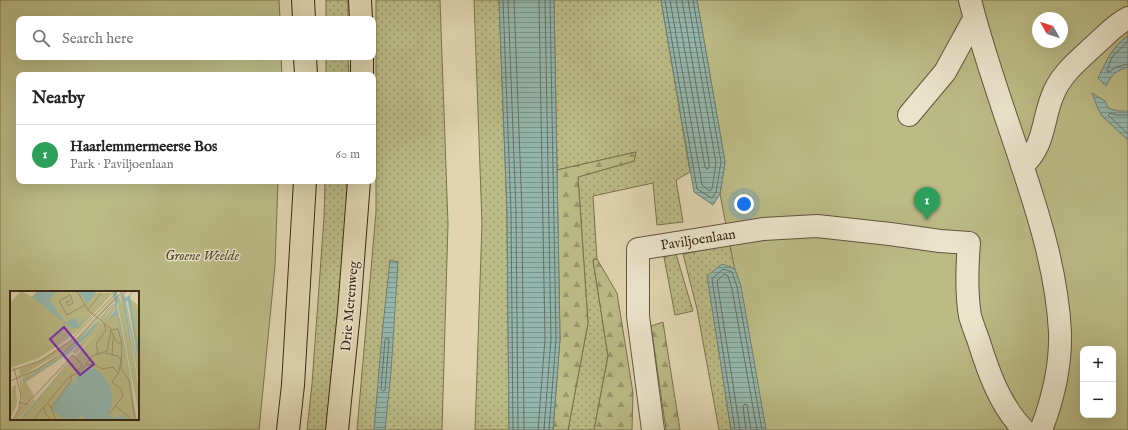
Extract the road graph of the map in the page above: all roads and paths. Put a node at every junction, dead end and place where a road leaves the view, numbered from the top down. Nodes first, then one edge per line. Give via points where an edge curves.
1 (303, 0) edge
2 (360, 0) edge
3 (972, 9) edge
4 (304, 16) edge
5 (361, 16) edge
6 (1128, 18) edge
7 (305, 60) edge
8 (362, 60) edge
9 (306, 72) edge
10 (362, 72) edge
11 (909, 115) dead end
12 (1022, 166) junction
13 (305, 184) edge
14 (359, 184) edge
15 (288, 430) edge
16 (337, 430) edge
17 (653, 430) edge
18 (1024, 430) edge
19 (1042, 430) edge

1 - 4 highway
2 - 5 highway
3 - 11 street via 945,72
3 - 12 street
6 - 12 street via 1080,58 1060,80 1052,97 1041,138 1031,159
7 - 9 highway
8 - 10 highway
12 - 19 street via 1050,260 1056,289 1060,333 1054,391
13 - 15 highway
14 - 16 highway, Drie Merenweg
17 - 18 street, Paviljoenlaan via 638,316 638,249 763,229 817,226 969,243 966,272 970,316 995,386 1013,419

